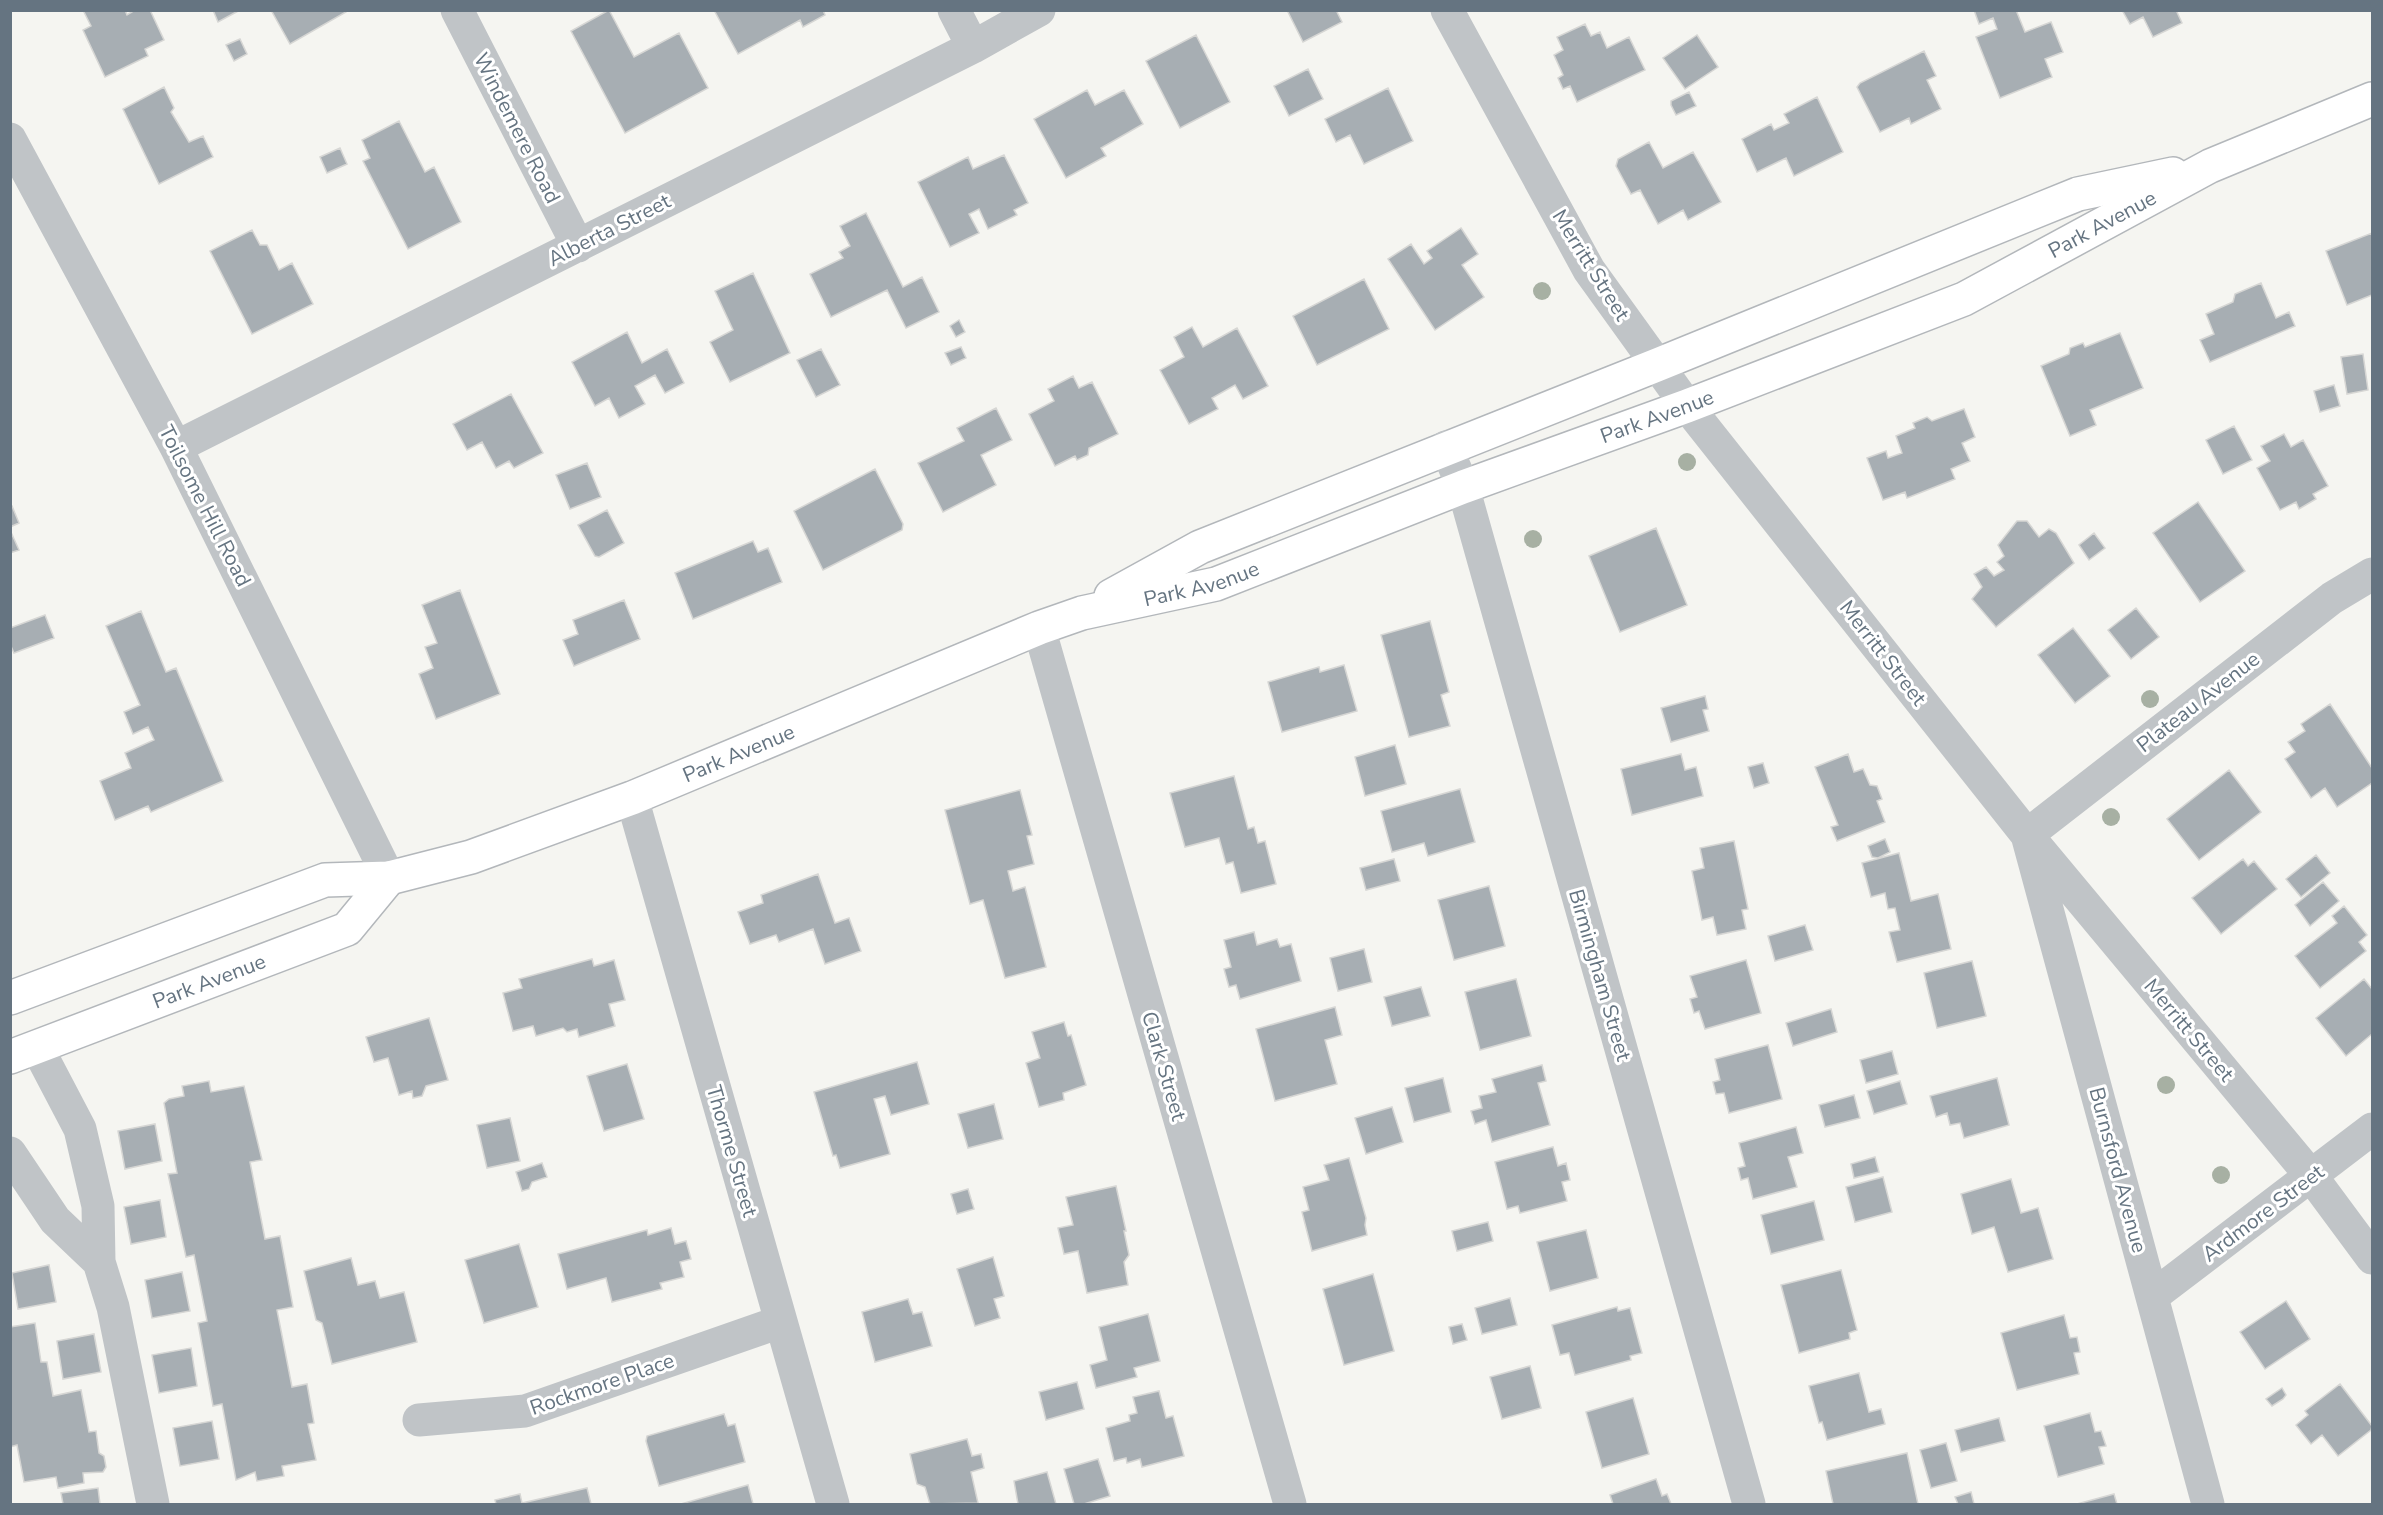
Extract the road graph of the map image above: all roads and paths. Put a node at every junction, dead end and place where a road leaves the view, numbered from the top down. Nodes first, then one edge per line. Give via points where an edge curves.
1 (457, 10) edge
2 (954, 10) edge
3 (1039, 10) edge
4 (1447, 10) edge
5 (973, 47) junction
6 (2373, 99) edge
7 (10, 139) edge
8 (2210, 166) junction
9 (578, 246) junction
10 (1657, 365) junction
11 (1687, 406) junction
12 (176, 447) junction
13 (1446, 447) junction
14 (1463, 487) junction
15 (2373, 574) edge
16 (1082, 613) junction
17 (1039, 628) junction
18 (632, 798) junction
19 (2027, 835) junction
20 (389, 878) junction
21 (10, 998) edge
22 (24, 1052) edge
23 (2373, 1129) edge
24 (10, 1153) edge
25 (2312, 1177) junction
26 (2373, 1258) edge
27 (99, 1262) junction
28 (2153, 1296) junction
29 (780, 1322) junction
30 (419, 1420) dead end
31 (153, 1504) edge
32 (833, 1504) edge
33 (1290, 1504) edge
34 (1749, 1504) edge
35 (2208, 1504) edge

1 - 9 street, Windemere Road
2 - 5 street
3 - 5 street, Alberta Street
4 - 10 street, Merritt Street via 1590,270
5 - 9 street, Alberta Street
6 - 8 main road, Park Avenue
7 - 12 street, Toilsome Hill Road
8 - 10 main road, Park Avenue via 2078,194
8 - 11 main road, Park Avenue via 1964,299
9 - 12 street, Alberta Street
10 - 11 street, Merritt Street
10 - 13 main road, Park Avenue
11 - 14 main road, Park Avenue
11 - 19 street, Merritt Street
12 - 20 street, Toilsome Hill Road
13 - 14 street, Birmingham Street
13 - 16 main road, Park Avenue via 1200,547
14 - 16 main road, Park Avenue via 1216,584
14 - 34 street, Birmingham Street
15 - 19 street, Plateau Avenue via 2332,598
16 - 17 main road, Park Avenue
17 - 18 main road, Park Avenue
17 - 33 street, Clark Street
18 - 20 main road, Park Avenue via 471,856
18 - 29 street, Thorme Street
19 - 25 street, Merritt Street
19 - 28 street, Burnsford Avenue
20 - 21 main road, Park Avenue via 325,880
20 - 22 main road, Park Avenue via 347,929
22 - 27 street via 80,1129 98,1206
23 - 25 street, Ardmore Street
24 - 27 street via 55,1220
25 - 26 street, Merritt Street
25 - 28 street, Ardmore Street
27 - 31 street via 113,1307
28 - 35 street, Burnsford Avenue
29 - 30 street, Rockmore Place via 525,1411
29 - 32 street, Thorme Street

